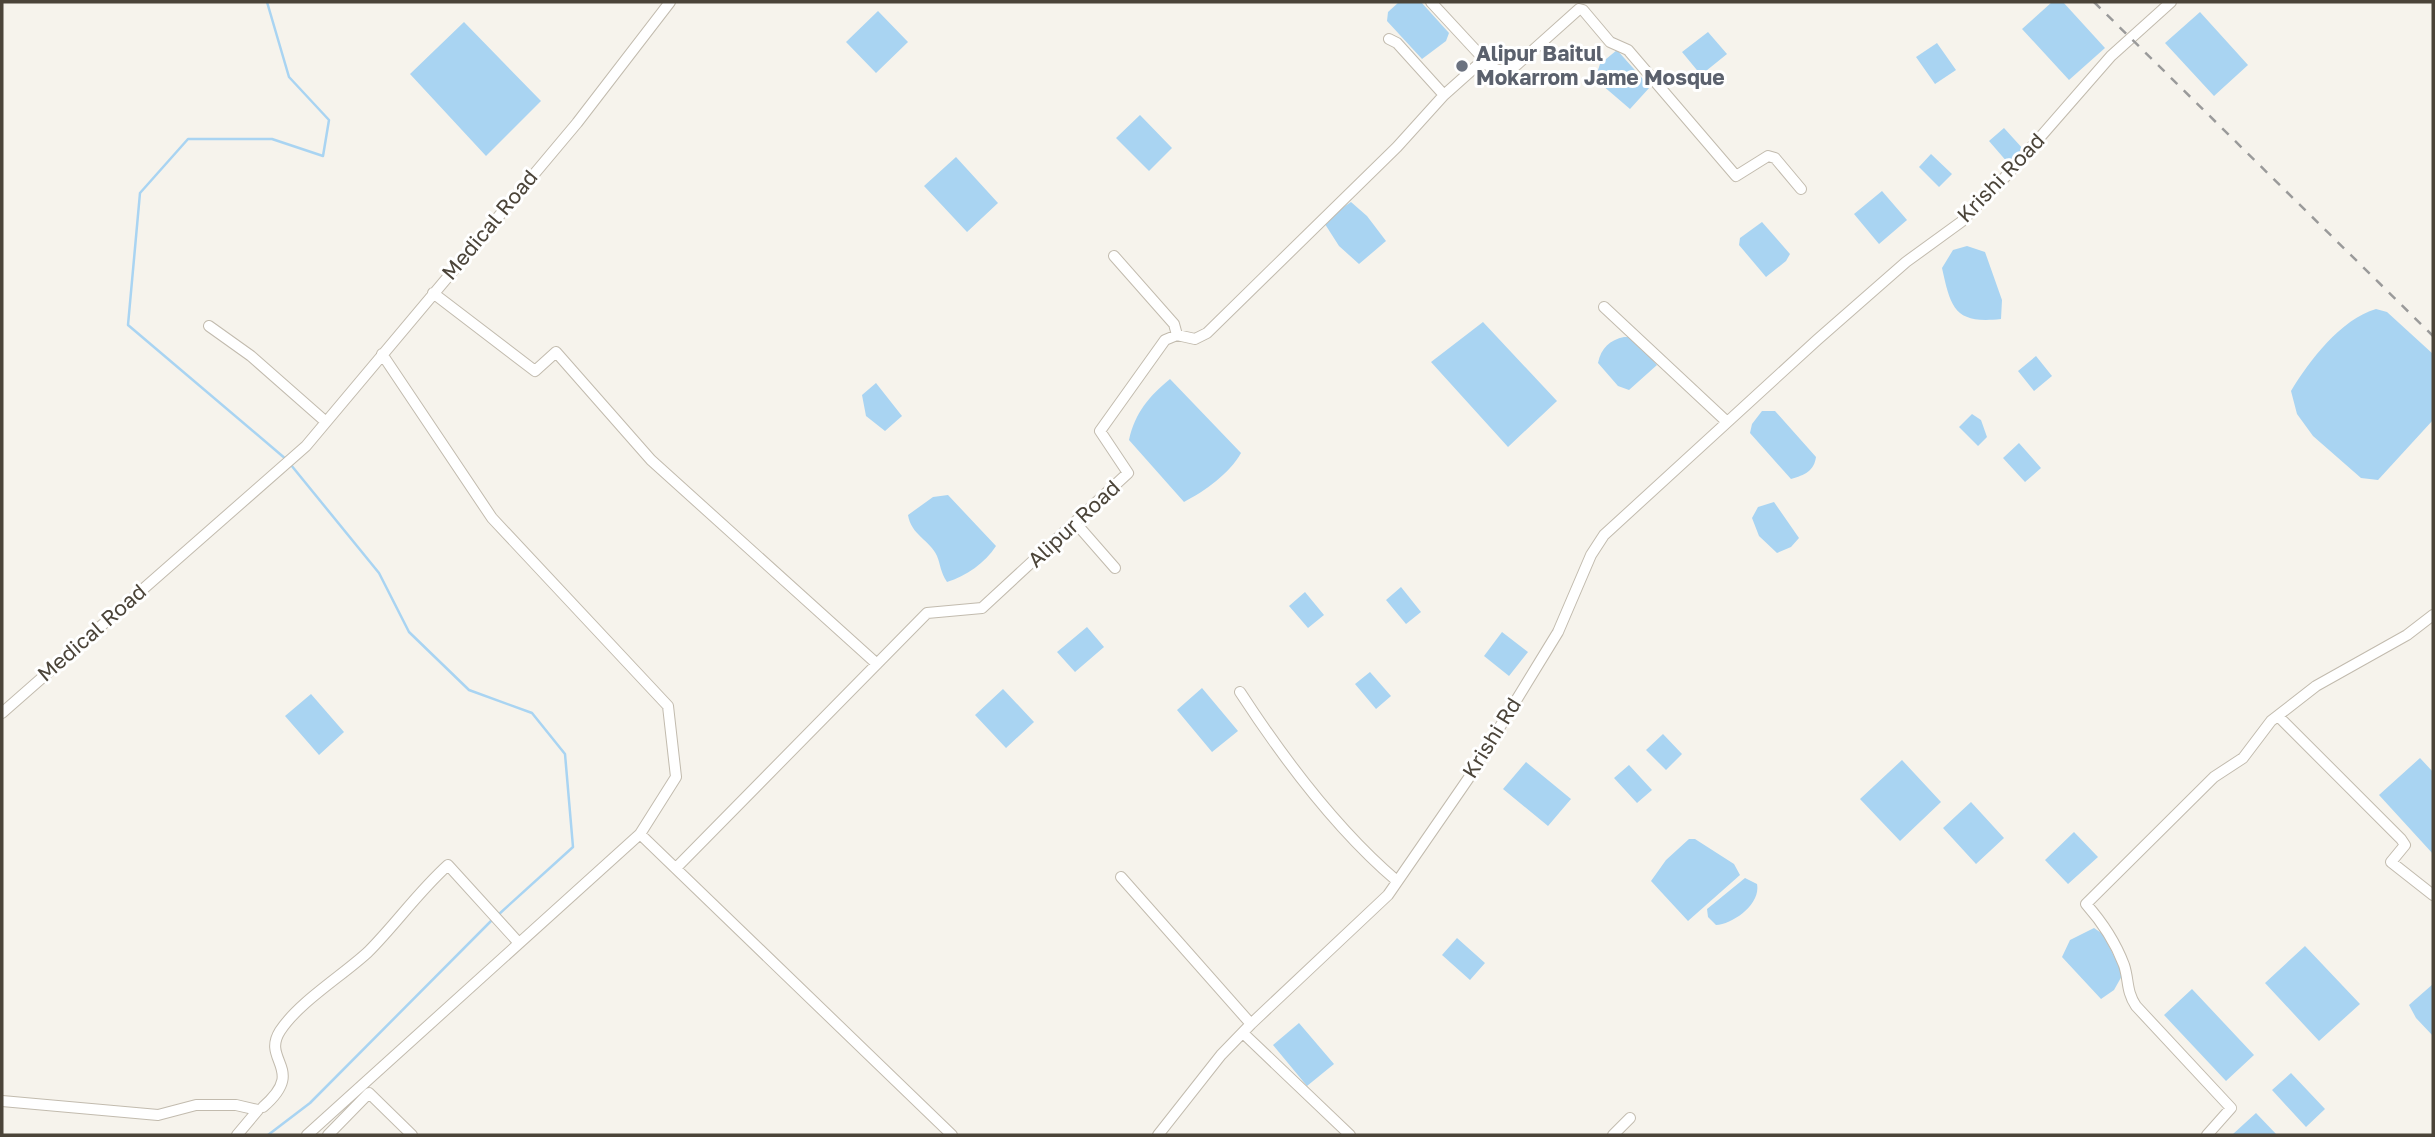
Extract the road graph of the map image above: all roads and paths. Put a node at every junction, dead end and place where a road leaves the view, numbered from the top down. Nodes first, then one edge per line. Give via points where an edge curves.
1 (670, 2) edge
2 (1431, 2) edge
3 (2171, 2) edge
4 (1389, 39) dead end
5 (1481, 62) junction
6 (1444, 95) junction
7 (1801, 189) dead end
8 (1114, 256) dead end
9 (433, 293) junction
10 (1604, 307) dead end
11 (209, 326) dead end
12 (1177, 335) junction
13 (1817, 340) joint
14 (382, 354) junction
15 (1726, 421) junction
16 (326, 422) junction
17 (1073, 524) junction
18 (1115, 568) dead end
19 (2433, 615) edge
20 (877, 664) junction
21 (1240, 692) dead end
22 (2, 713) edge
23 (2278, 716) junction
24 (640, 834) junction
25 (676, 868) junction
26 (1121, 877) dead end
27 (1397, 881) junction
28 (2433, 895) edge
29 (518, 943) junction
30 (1247, 1028) junction
31 (2, 1101) edge
32 (263, 1107) dead end
33 (1630, 1118) dead end
34 (237, 1135) edge
35 (307, 1135) edge
36 (328, 1135) edge
37 (412, 1135) edge
38 (951, 1135) edge
39 (1158, 1135) edge
40 (1350, 1135) edge
41 (1613, 1135) edge
42 (2207, 1135) edge

1 - 9 street, Medical Road via 577,123
2 - 5 street via 1481,56
3 - 13 street, Krishi Road via 2111,56 1961,222 1906,262
4 - 6 street
5 - 6 street
5 - 7 street via 1498,70 1511,69 1583,10 1610,42 1628,50 1736,176 1768,156 1775,158
6 - 12 street via 1207,333 1195,339
8 - 12 street via 1174,324
9 - 14 street, Medical Road
9 - 20 street via 535,371 556,352 651,460
10 - 15 street
11 - 16 street
12 - 17 street, Alipur Road via 1155,352 1100,431 1128,473
13 - 15 street, Krishi Rd
14 - 16 street, Medical Road
14 - 24 street via 492,519 668,706 676,777
15 - 27 street, Krishi Rd via 1604,535 1558,632 1468,779
16 - 22 street, Medical Road via 306,446
17 - 18 street
17 - 20 street, Alipur Road via 982,608 927,613
19 - 23 street via 2407,635 2316,686
20 - 25 street, Alipur Road
21 - 27 street via 1305,784
23 - 28 street via 2401,839 2405,845 2391,862
23 - 42 street via 2243,758 2214,777 2086,904 2105,925 2121,958 2131,998 2231,1108
24 - 25 street
24 - 29 street
25 - 38 street
26 - 30 street
27 - 30 street, Krishi Rd via 1388,895
29 - 32 street via 448,865 370,949 292,1016 279,1033 275,1044 284,1082
29 - 35 street
30 - 39 street, Krishi Rd
30 - 40 street
31 - 34 street via 158,1115 196,1105 257,1110
33 - 41 street
36 - 37 street via 369,1093

